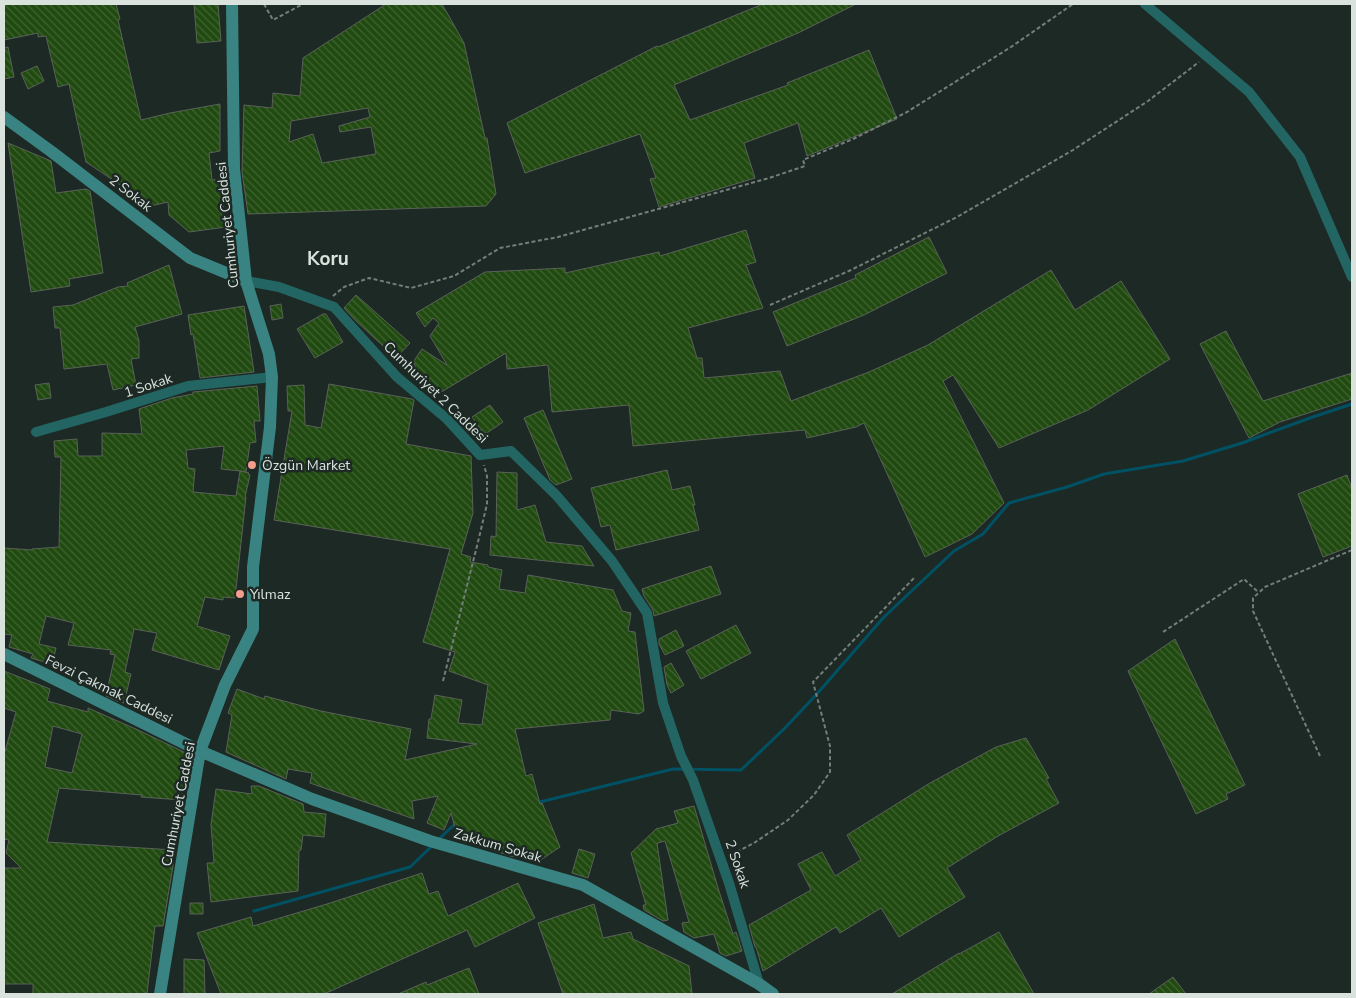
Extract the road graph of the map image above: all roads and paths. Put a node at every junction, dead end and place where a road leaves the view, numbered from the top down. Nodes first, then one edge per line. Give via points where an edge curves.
1 (232, 4) edge
2 (264, 4) edge
3 (303, 4) edge
4 (1073, 4) edge
5 (1145, 4) edge
6 (1207, 56) junction
7 (4, 116) edge
8 (1352, 277) edge
9 (246, 281) junction
10 (323, 303) junction
11 (770, 304) dead end
12 (272, 377) junction
13 (36, 432) dead end
14 (480, 454) junction
15 (1352, 550) edge
16 (915, 577) dead end
17 (1259, 593) junction
18 (1163, 632) dead end
19 (4, 654) edge
20 (443, 681) dead end
21 (200, 751) junction
22 (681, 756) joint
23 (1320, 756) dead end
24 (721, 860) junction
25 (759, 984) junction
26 (160, 994) edge
27 (773, 994) edge

1 - 9 street, Cumhuriyet Caddesi via 234,169
2 - 3 path via 273,20
4 - 10 path via 907,112 803,160 805,166 558,237 500,248 454,276 411,288 369,278 344,287
5 - 6 street
6 - 8 street via 1249,92 1300,157
6 - 11 path via 1148,101 1073,150 957,217 851,270
7 - 9 street, 2 Sokak via 190,258
9 - 10 street, Cumhuriyet 2 Caddesi via 279,287
9 - 12 street, Cumhuriyet Caddesi via 269,354
10 - 14 street, Cumhuriyet 2 Caddesi via 334,307 397,377 447,419
12 - 13 street, 1 Sokak via 188,386
12 - 21 street, Cumhuriyet Caddesi via 270,427 253,567 253,629 225,686
14 - 20 path via 487,476 487,504
14 - 22 street, Cumhuriyet 2 Caddesi via 511,451 557,496 612,561 647,613 663,703
15 - 17 path via 1265,587
16 - 24 path via 813,682 830,746 830,772 814,796 788,820
17 - 18 path via 1244,580
17 - 23 path via 1253,598 1253,611
19 - 21 street, Fevzi Çakmak Caddesi
21 - 25 street, Zakkum Sokak via 312,800 430,841 583,886
21 - 26 street, Cumhuriyet Caddesi
22 - 24 street, 2 Sokak via 693,780
24 - 25 street, 2 Sokak
25 - 27 street, Zakkum Sokak

